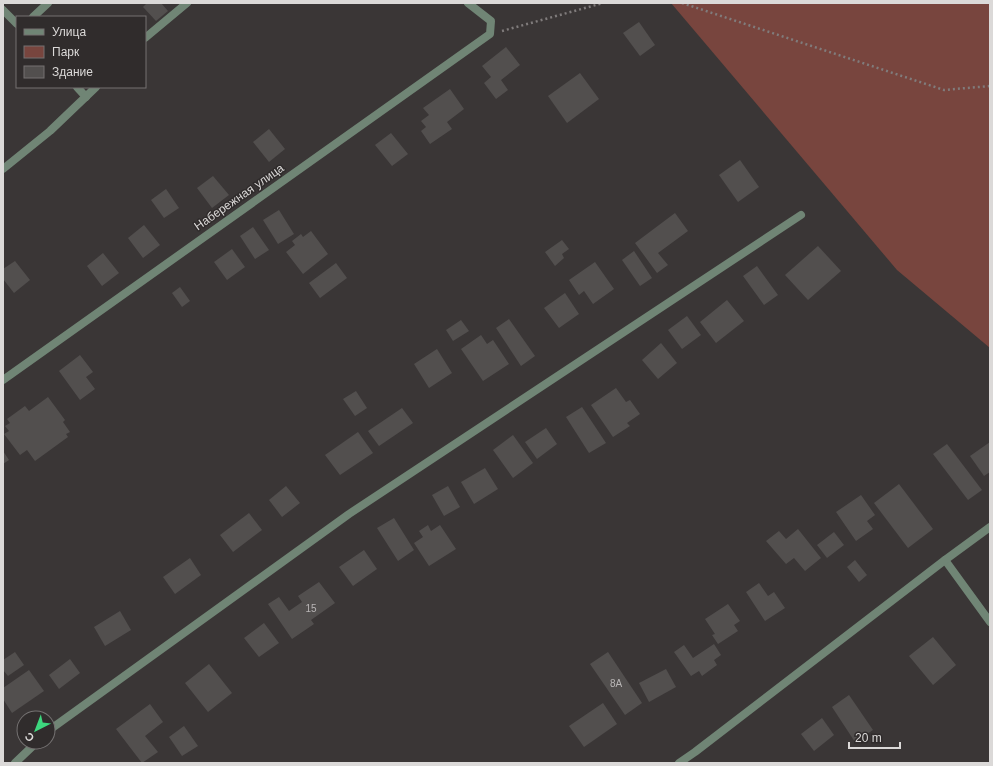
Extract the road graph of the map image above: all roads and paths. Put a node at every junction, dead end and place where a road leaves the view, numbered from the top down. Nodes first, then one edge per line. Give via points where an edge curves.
1 (48, 3) edge
2 (187, 3) edge
3 (468, 3) edge
4 (603, 3) edge
5 (682, 3) edge
6 (3, 10) edge
7 (34, 16) edge
8 (16, 23) edge
9 (490, 34) junction
10 (146, 37) edge
11 (990, 86) edge
12 (78, 88) edge
13 (95, 88) edge
14 (86, 97) junction
15 (3, 169) edge
16 (802, 215) dead end
17 (3, 380) edge
18 (990, 527) edge
19 (945, 560) junction
20 (990, 622) edge
21 (56, 725) edge
22 (29, 750) edge
23 (15, 763) edge
24 (679, 763) edge

1 - 7 street
2 - 10 street
3 - 9 street via 491,21
4 - 9 path
5 - 11 path via 944,90
6 - 8 street
9 - 17 street, Набережная улица
12 - 14 street
13 - 14 street
14 - 15 street
16 - 21 street via 349,514
18 - 19 street
19 - 20 street
19 - 24 street
22 - 23 street

